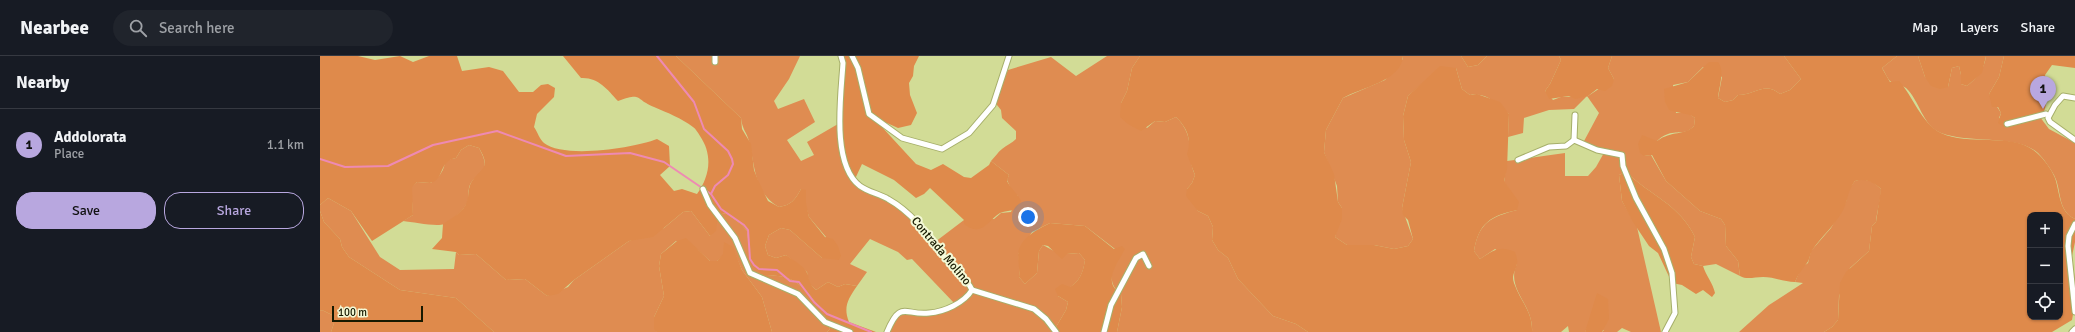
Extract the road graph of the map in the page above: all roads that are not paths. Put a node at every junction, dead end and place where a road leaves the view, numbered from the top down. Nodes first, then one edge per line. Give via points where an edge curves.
1 (841, 56) edge
2 (852, 56) edge
3 (1009, 56) edge
4 (2075, 98) edge
5 (2046, 114) dead end
6 (1575, 115) dead end
7 (2008, 124) dead end
8 (1574, 140) junction
9 (2075, 140) edge
10 (1518, 160) dead end
11 (703, 189) dead end
12 (2075, 224) edge
13 (1149, 266) dead end
14 (972, 290) junction
15 (2075, 312) edge
16 (2075, 329) edge
17 (850, 332) edge
18 (887, 332) edge
19 (1056, 332) edge
20 (1104, 332) edge
21 (1664, 332) edge
22 (2072, 332) edge

1 - 14 street, Contrada Molino via 843,64 839,140 847,167 860,186 888,199 914,217
2 - 3 street via 858,68 870,114 902,138 942,150 969,133 993,105
4 - 9 street via 2063,96 2048,118
5 - 7 street
6 - 8 street
8 - 10 street via 1566,146 1549,147
8 - 21 street via 1597,150 1622,155 1623,166 1636,198 1664,249 1672,273 1674,313
11 - 17 street via 710,205 735,238 750,273 798,294 825,322
12 - 15 street via 2069,236 2068,246
13 - 20 street via 1143,254 1136,258 1111,305
14 - 18 street via 960,302 941,310 929,313 906,310 899,313
14 - 19 street via 1034,309
16 - 22 street

